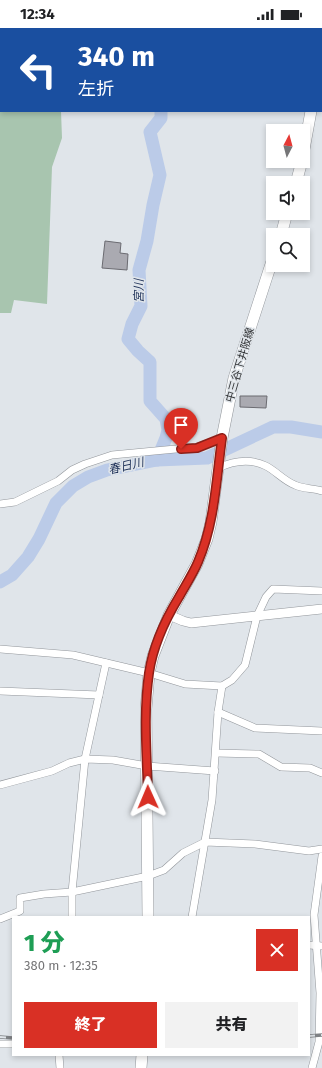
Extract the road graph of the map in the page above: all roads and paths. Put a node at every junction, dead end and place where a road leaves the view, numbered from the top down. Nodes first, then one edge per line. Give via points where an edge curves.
1 (311, 112) edge
2 (309, 124) edge
3 (268, 272) edge
4 (221, 440) junction
5 (218, 467) junction
6 (322, 490) edge
7 (0, 504) edge
8 (322, 591) edge
9 (322, 609) edge
10 (169, 614) junction
11 (257, 616) junction
12 (0, 649) edge
13 (106, 663) junction
14 (149, 673) junction
15 (222, 686) junction
16 (0, 691) edge
17 (99, 695) junction
18 (218, 712) junction
19 (322, 731) edge
20 (216, 753) junction
21 (85, 759) junction
22 (147, 766) junction
23 (215, 771) junction
24 (322, 773) edge
25 (0, 786) edge
26 (205, 842) junction
27 (322, 849) edge
28 (322, 856) edge
29 (148, 876) junction
30 (72, 892) junction
31 (72, 916) edge
32 (148, 916) edge
33 (192, 916) edge
34 (0, 919) edge
35 (316, 946) edge
36 (320, 1042) edge
37 (0, 1044) edge
38 (12, 1044) edge
39 (59, 1056) edge
40 (142, 1056) edge
41 (60, 1068) edge
42 (140, 1068) edge
43 (312, 1068) edge

1 - 2 main road
3 - 4 main road, 中三谷下井阪線 via 234,378
4 - 5 main road, 中三谷下井阪線
4 - 7 street via 197,448 112,455 72,470 58,481 15,502
5 - 6 street via 231,462 245,461 266,466 293,485
5 - 10 main road, 中三谷下井阪線 via 207,539 197,564
8 - 11 street via 273,590 266,597
9 - 11 street
10 - 11 street via 191,623
10 - 14 main road, 中三谷下井阪線 via 156,645
11 - 15 street via 245,665 232,680
12 - 13 street via 73,655
13 - 14 street
13 - 17 street
14 - 15 street via 186,684
14 - 22 main road, 中三谷下井阪線 via 146,709
15 - 18 street
16 - 17 street
17 - 21 street
18 - 19 street via 255,728
18 - 20 street
20 - 23 street
20 - 24 street via 259,754 281,767 310,768
21 - 22 street via 114,760
21 - 25 street
21 - 30 street
22 - 23 street
22 - 29 main road, 中三谷下井阪線
23 - 26 street
26 - 27 street via 255,844 309,851
26 - 29 street via 184,853 164,870
26 - 33 street
28 - 35 street via 314,915
29 - 30 street
29 - 32 main road, 中三谷下井阪線
30 - 31 street
30 - 34 street via 20,898 20,911
35 - 36 street via 320,993
36 - 43 street
37 - 38 street
39 - 41 street
40 - 42 main road

